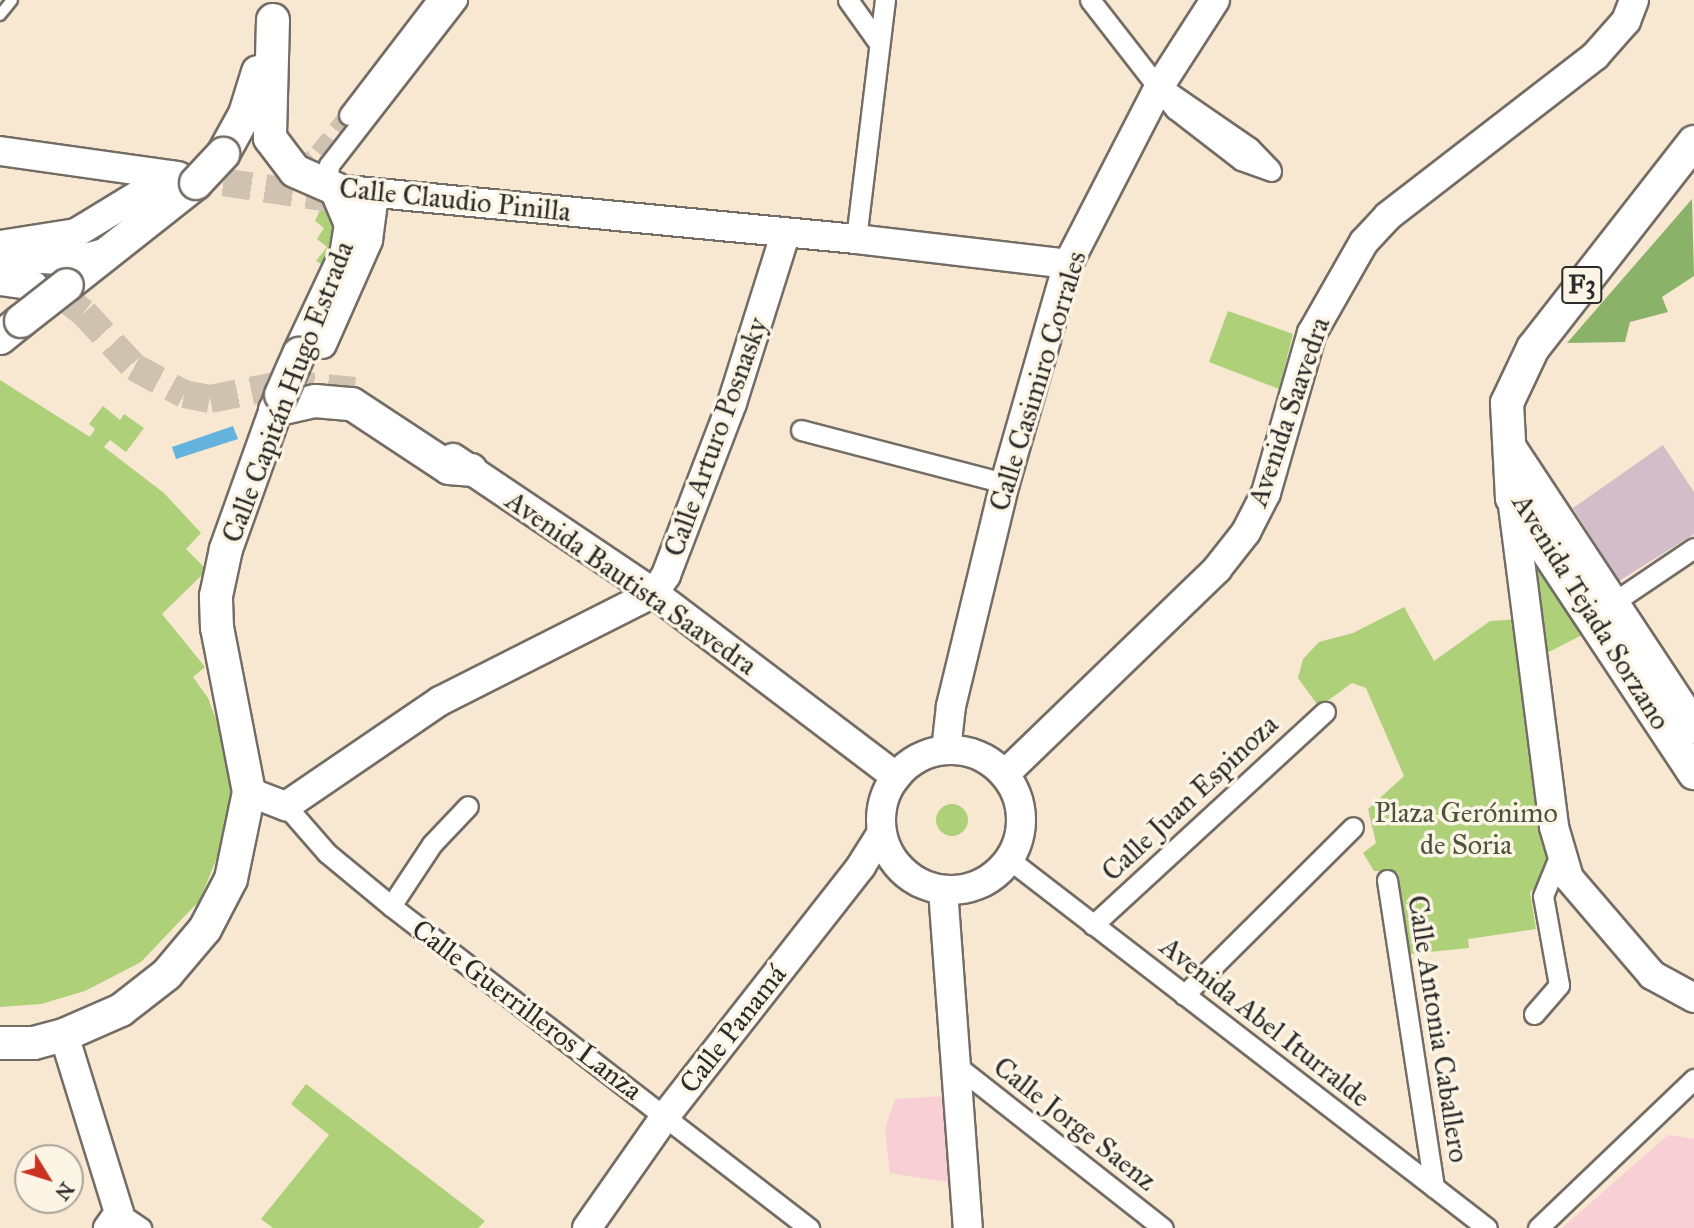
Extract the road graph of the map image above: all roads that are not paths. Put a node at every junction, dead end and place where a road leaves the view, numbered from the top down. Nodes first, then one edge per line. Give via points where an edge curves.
1 (12, 0) edge
2 (437, 0) edge
3 (457, 0) edge
4 (848, 0) edge
5 (885, 0) edge
6 (1090, 0) edge
7 (1215, 0) edge
8 (1634, 0) edge
9 (277, 10) edge
10 (0, 15) edge
11 (878, 42) junction
12 (1159, 87) junction
13 (349, 115) tunnel mouth
14 (1694, 142) edge
15 (0, 151) edge
16 (182, 178) junction
17 (336, 189) junction
18 (374, 194) junction
19 (735, 230) junction
20 (786, 232) junction
21 (707, 233) dead end
22 (856, 239) junction
23 (0, 245) edge
24 (117, 249) junction
25 (0, 257) edge
26 (1068, 264) junction
27 (0, 281) edge
28 (34, 286) tunnel mouth
29 (10, 329) edge
30 (310, 349) junction
31 (362, 394) tunnel mouth
32 (278, 402) junction
33 (801, 430) dead end
34 (1507, 444) junction
35 (471, 470) junction
36 (1005, 483) junction
37 (1534, 537) junction
38 (1694, 548) edge
39 (654, 593) junction
40 (1602, 610) junction
41 (1325, 712) dead end
42 (1694, 727) edge
43 (946, 750) junction
44 (1694, 773) edge
45 (1005, 774) junction
46 (896, 777) junction
47 (249, 792) junction
48 (286, 806) junction
49 (468, 806) dead end
50 (1353, 827) dead end
51 (882, 833) junction
52 (1561, 852) junction
53 (1010, 860) junction
54 (1387, 880) dead end
55 (943, 890) junction
56 (391, 906) junction
57 (1093, 925) junction
58 (1184, 995) junction
59 (1694, 998) edge
60 (1534, 1014) dead end
61 (64, 1035) junction
62 (0, 1043) edge
63 (953, 1063) junction
64 (1694, 1079) edge
65 (666, 1115) junction
66 (1434, 1187) junction
67 (123, 1223) edge
68 (587, 1228) edge
69 (809, 1228) edge
70 (968, 1228) edge
71 (1163, 1228) edge
72 (1487, 1228) edge
73 (1538, 1228) edge

1 - 10 lane
2 - 13 street
3 - 17 street via 329,165 328,178
4 - 11 street
5 - 11 street
6 - 12 street
7 - 12 main road, Calle Casimiro Corrales
8 - 45 main road, Avenida Saavedra via 1626,22 1595,56 1388,216 1364,242 1312,333 1266,493 1246,532 1217,569
9 - 16 main road, bridge via 245,114 223,154
9 - 17 main road, Calle Claudio Pinilla via 270,138 295,171
11 - 22 street
12 - 12 street via 1250,148 1271,171 1230,152 1174,109
12 - 26 main road, Calle Casimiro Corrales
14 - 34 main road, Avenida Tejada Sorzano / F3 via 1533,348 1507,404
15 - 16 main road
16 - 23 main road via 76,233
16 - 24 main road
17 - 18 main road, Calle Claudio Pinilla
17 - 30 main road, Calle Capitán Hugo Estrada via 350,213 352,237
18 - 19 main road, Calle Claudio Pinilla
18 - 30 main road via 368,240
19 - 20 main road, Calle Claudio Pinilla
19 - 21 main road, Calle Claudio Pinilla
20 - 22 main road, Calle Claudio Pinilla
20 - 39 main road, Calle Arturo Posnasky via 732,403 666,575
22 - 26 main road, Calle Claudio Pinilla
24 - 25 main road via 74,261
24 - 29 main road, bridge
26 - 36 main road, Calle Casimiro Corrales
27 - 28 main road
30 - 32 main road, Calle Capitán Hugo Estrada, bridge
31 - 35 main road, Avenida Bautista Saavedra
32 - 35 main road via 352,404 449,468
32 - 47 main road, Calle Capitán Hugo Estrada via 226,549 216,596 217,628
33 - 36 street
34 - 37 main road, Avenida Tejada Sorzano / F3
34 - 37 main road, Avenida Tejada Sorzano / F3 via 1512,498
35 - 39 main road, Avenida Bautista Saavedra
36 - 43 main road, Calle Casimiro Corrales via 951,706
37 - 40 main road, Avenida Tejada Sorzano / F3
37 - 52 main road via 1552,814
38 - 40 street
39 - 46 main road, Avenida Bautista Saavedra
39 - 48 main road via 440,701
40 - 42 main road, Avenida Tejada Sorzano / F3
40 - 44 main road, Avenida Tejada Sorzano / F3
41 - 57 street, Calle Juan Espinoza
43 - 45 main road via 979,755
43 - 46 main road via 920,758
45 - 53 main road via 1022,814 1020,836
46 - 51 main road via 882,807
47 - 48 main road, Calle Guerrilleros Lanza
47 - 61 main road, Calle Capitán Hugo Estrada via 231,879 205,929 167,974 121,1010
48 - 56 street, Calle Guerrilleros Lanza via 327,853
49 - 56 street via 432,844
50 - 58 street
51 - 55 main road via 900,869 920,884
51 - 65 main road, Calle Panamá
52 - 59 main road via 1569,878 1652,975
52 - 60 street via 1543,896 1559,985
53 - 55 main road via 979,885
53 - 57 street, Avenida Abel Iturralde
54 - 66 street, Calle Antonia Caballero
55 - 63 main road
56 - 65 street, Calle Guerrilleros Lanza
57 - 58 street, Avenida Abel Iturralde
58 - 66 street, Avenida Abel Iturralde
61 - 62 main road, Calle Capitán Hugo Estrada via 34,1043
61 - 67 main road
63 - 70 main road
63 - 71 street, Calle Jorge Saenz
64 - 73 street
65 - 68 main road, Calle Panamá
65 - 69 street, Calle Guerrilleros Lanza
66 - 72 street, Avenida Abel Iturralde

